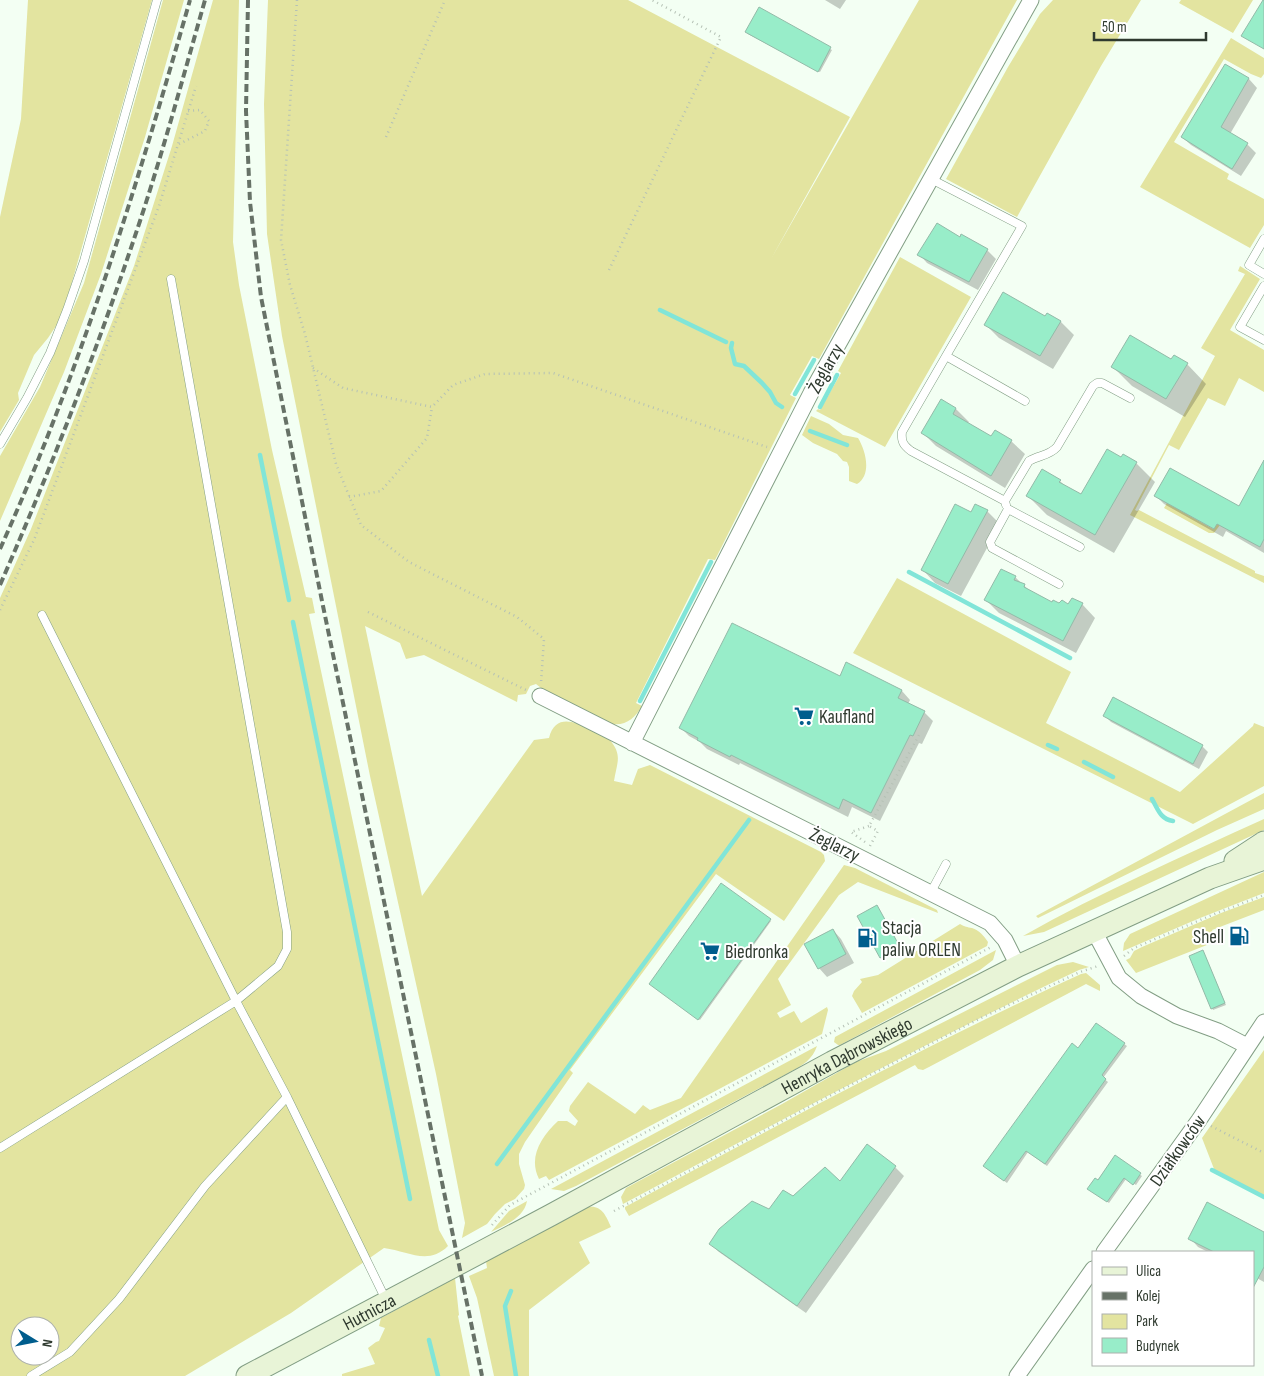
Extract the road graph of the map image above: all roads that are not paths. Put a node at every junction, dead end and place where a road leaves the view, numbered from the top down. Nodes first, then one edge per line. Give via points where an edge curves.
1 (157, 0) edge
2 (1031, 0) edge
3 (931, 179) junction
4 (1264, 239) edge
5 (1264, 274) edge
6 (171, 279) dead end
7 (1264, 286) edge
8 (1264, 340) edge
9 (946, 356) junction
10 (1130, 398) dead end
11 (1024, 401) dead end
12 (0, 444) edge
13 (1006, 505) junction
14 (1080, 547) dead end
15 (1059, 584) dead end
16 (42, 615) dead end
17 (540, 696) road end
18 (632, 743) junction
19 (1264, 842) edge
20 (1264, 859) edge
21 (946, 864) dead end
22 (1210, 878) junction
23 (931, 892) junction
24 (1094, 931) junction
25 (1018, 966) junction
26 (236, 1001) junction
27 (1264, 1022) edge
28 (1247, 1046) junction
29 (286, 1097) junction
30 (0, 1148) edge
31 (489, 1238) joint
32 (1105, 1251) edge
33 (1092, 1270) edge
34 (387, 1302) junction
35 (31, 1376) edge
36 (248, 1376) edge
37 (1017, 1376) edge

1 - 12 lane via 68,310 35,383
2 - 3 street, Żeglarzy
3 - 9 lane via 1022,226
3 - 18 street, Żeglarzy via 811,393
4 - 5 lane via 1249,265
6 - 26 lane via 287,932 288,949 278,966
7 - 8 lane via 1240,327
9 - 11 lane
9 - 13 lane via 901,439 911,451
10 - 13 lane via 1102,383 1093,386 1052,453 1029,461
13 - 14 lane
13 - 15 lane via 990,542 992,548
16 - 26 lane
17 - 18 street, Żeglarzy
18 - 23 street, Żeglarzy
19 - 22 main road, Henryka Dąbrowskiego
20 - 22 main road, Henryka Dąbrowskiego
21 - 23 lane
22 - 24 main road, Henryka Dąbrowskiego
23 - 25 street, Żeglarzy via 990,923 1005,940
24 - 25 main road, Henryka Dąbrowskiego
24 - 28 street via 1119,978 1141,996 1177,1016
25 - 31 main road, Henryka Dąbrowskiego
26 - 29 lane
26 - 30 lane
27 - 28 street, Działkowców
28 - 32 street, Działkowców via 1199,1120
29 - 34 lane
29 - 35 lane via 205,1186 119,1298 70,1352
31 - 34 main road, Hutnicza
33 - 37 street
34 - 36 main road, Hutnicza

